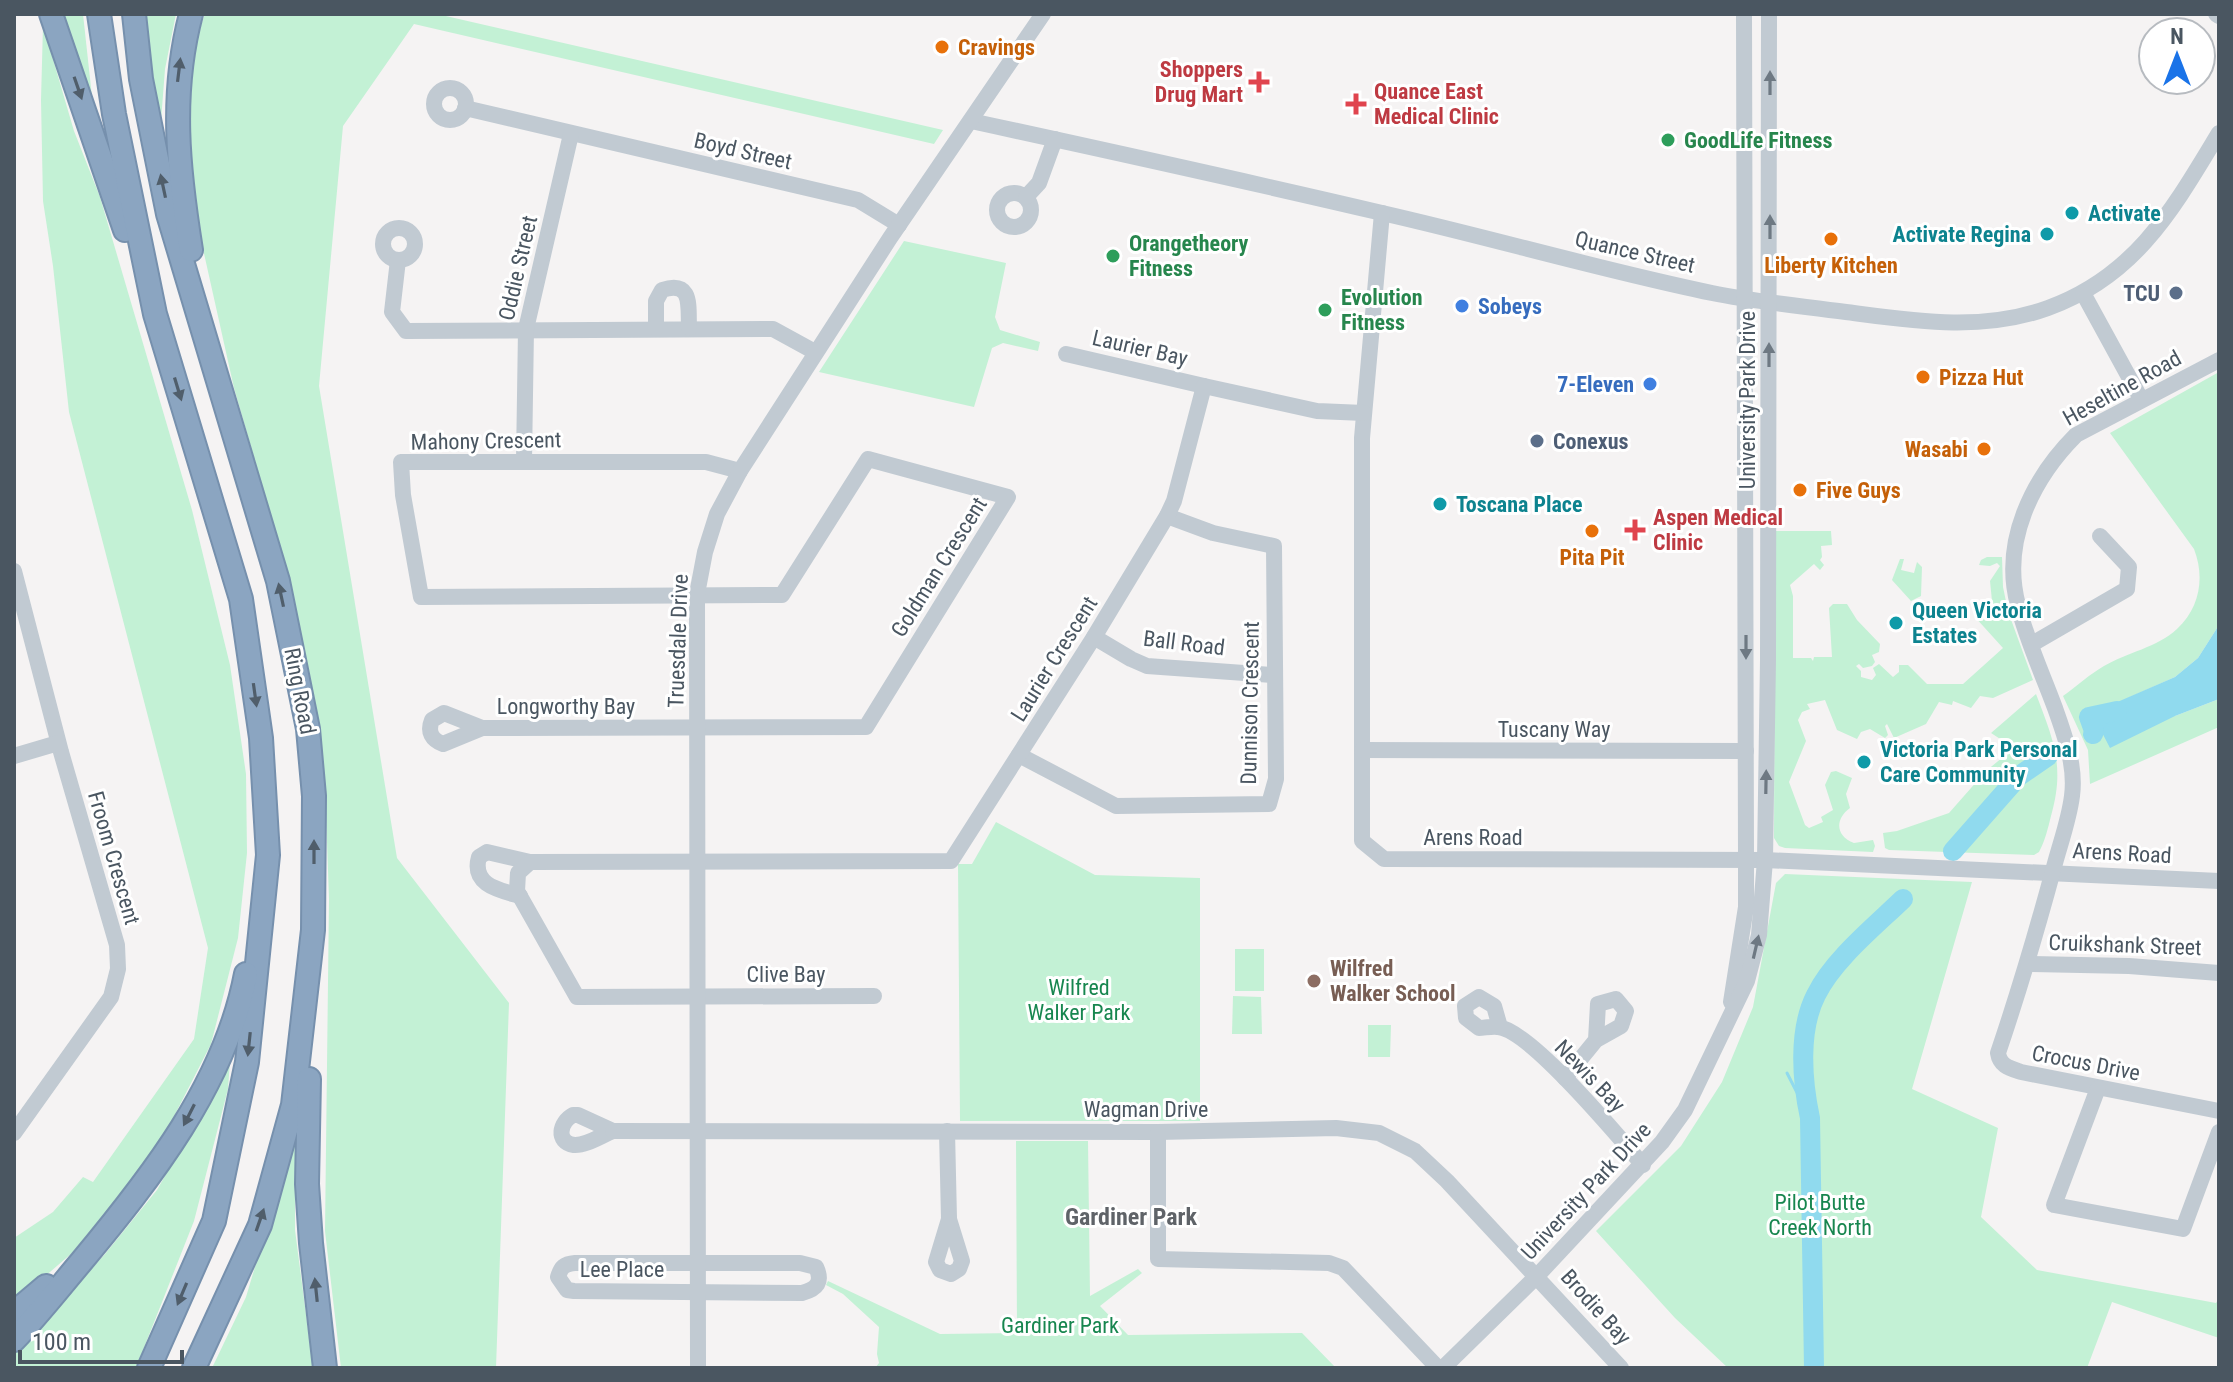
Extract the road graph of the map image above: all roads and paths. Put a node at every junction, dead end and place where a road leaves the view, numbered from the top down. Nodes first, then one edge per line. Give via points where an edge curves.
1 (51, 14) edge
2 (99, 14) edge
3 (134, 14) edge
4 (191, 14) edge
5 (1043, 14) edge
6 (1744, 14) edge
7 (1769, 14) edge
8 (465, 108) dead end
9 (971, 121) junction
10 (2219, 133) edge
11 (571, 134) junction
12 (1055, 139) junction
13 (1026, 197) dead end
14 (1382, 213) junction
15 (899, 225) junction
16 (398, 260) dead end
17 (2083, 293) junction
18 (1746, 299) junction
19 (1769, 302) junction
20 (155, 314) junction
21 (656, 328) junction
22 (689, 328) junction
23 (526, 329) junction
24 (206, 342) junction
25 (815, 352) junction
26 (1066, 354) dead end
27 (2219, 360) edge
28 (1204, 386) junction
29 (2141, 399) junction
30 (1364, 413) junction
31 (1745, 439) junction
32 (1769, 455) junction
33 (524, 461) junction
34 (740, 471) junction
35 (1167, 516) junction
36 (2100, 536) dead end
37 (15, 578) edge
38 (697, 594) junction
39 (1094, 637) junction
40 (2032, 644) junction
41 (1273, 675) junction
42 (482, 728) dead end
43 (698, 728) junction
44 (58, 743) junction
45 (1362, 750) junction
46 (1746, 751) junction
47 (1019, 755) junction
48 (14, 756) edge
49 (268, 855) junction
50 (1746, 860) junction
51 (1765, 860) junction
52 (530, 862) junction
53 (698, 862) junction
54 (2052, 872) junction
55 (2219, 881) edge
56 (520, 896) junction
57 (313, 930) junction
58 (2028, 964) junction
59 (2219, 973) edge
60 (874, 996) dead end
61 (698, 997) junction
62 (1729, 1020) junction
63 (1500, 1027) dead end
64 (1596, 1040) dead end
65 (1565, 1078) junction
66 (2098, 1088) junction
67 (2219, 1111) edge
68 (613, 1131) dead end
69 (698, 1131) junction
70 (947, 1131) junction
71 (1158, 1132) junction
72 (2219, 1132) edge
73 (14, 1133) edge
74 (1643, 1165) junction
75 (117, 1219) junction
76 (949, 1219) dead end
77 (697, 1263) junction
78 (1537, 1276) junction
79 (697, 1291) junction
80 (14, 1313) edge
81 (14, 1340) edge
82 (149, 1368) edge
83 (194, 1368) edge
84 (325, 1368) edge
85 (698, 1368) edge
86 (1440, 1368) edge
87 (1621, 1368) edge

1 -> 20 highway
2 - 20 highway, Ring Road
24 -> 3 highway, Ring Road via 168,214
24 -> 4 highway via 177,121 183,44
5 - 9 street, Truesdale Drive
6 - 18 street, University Park Drive
19 -> 7 street, University Park Drive
8 - 11 street, Boyd Street
9 - 12 street, Quance Street
9 - 15 street, Truesdale Drive
10 - 17 street, Quance Street via 2160,227 2129,261
11 - 15 street, Boyd Street via 858,200
11 - 23 street, Oddie Street
12 - 13 street via 1039,183
12 - 14 street, Quance Street
14 - 18 street, Quance Street
14 - 30 street, Arens Road
15 - 25 street, Truesdale Drive
16 - 23 street via 392,312 406,331
17 - 19 street, Quance Street via 2019,317 1964,323
17 - 29 street
18 - 19 street, Quance Street
18 - 31 street, University Park Drive
32 -> 19 street, University Park Drive
20 -> 49 highway, Ring Road via 241,599 261,738
21 - 22 street
21 - 22 street via 656,301 662,290 673,287 688,297
21 - 23 street
22 - 25 street via 773,329
23 - 33 street, Oddie Street
57 -> 24 highway, Ring Road via 314,796 308,729 278,581
25 - 34 street, Truesdale Drive
26 - 28 street, Laurier Bay
27 - 29 street, Heseltine Road
28 - 30 street via 1317,411
28 - 35 street, Laurier Crescent
29 - 40 street, Heseltine Road via 2076,435 2041,475 2029,500 2020,522 2014,579
30 - 45 street, Arens Road
31 - 32 street via 1758,454
31 -> 46 street, University Park Drive
51 -> 32 street, University Park Drive
33 - 34 street, Mahony Crescent via 706,462
33 - 38 street, Mahony Crescent via 401,462 421,597
34 - 38 street, Truesdale Drive via 717,514
35 - 39 street, Laurier Crescent
35 - 41 street, Dunnison Crescent via 1274,546
36 - 40 street via 2129,567 2127,589
37 - 44 street, Froom Crescent
38 - 43 street, Truesdale Drive
38 - 43 street, Goldman Crescent via 782,595 868,459 1008,497 866,727
39 - 41 street, Ball Road via 1147,666
39 - 47 street, Laurier Crescent
40 - 54 street, Heseltine Road via 2072,764 2072,796
41 - 47 street, Dunnison Crescent via 1276,779 1269,804 1116,806
42 - 43 street, Longworthy Bay
43 - 53 street, Truesdale Drive
44 - 48 street
44 - 73 street, Froom Crescent via 117,945 118,969 111,997
45 - 46 street, Tuscany Way
45 - 50 street, Arens Road via 1362,841 1384,859
46 - 50 street, University Park Drive
47 - 53 street, Laurier Crescent via 951,861
49 -> 75 highway via 243,986 221,1051 184,1126
49 -> 82 highway, Ring Road via 247,1062 214,1221
50 - 51 street, Arens Road
50 - 62 street, University Park Drive via 1744,918
51 - 54 street, Arens Road
62 -> 51 street, University Park Drive via 1759,935
52 - 53 street
52 - 56 street via 518,873
52 - 56 street via 487,852 479,857 480,878 490,888
53 - 61 street, Truesdale Drive
54 - 55 street, Arens Road
54 - 58 street, Crocus Drive
56 - 61 street, Clive Bay via 577,997
83 -> 57 highway, Ring Road via 260,1225 293,1105
84 -> 57 highway via 307,1184
58 - 59 street, Cruikshank Street
58 - 66 street, Crocus Drive via 1999,1061 2021,1072
60 - 61 street, Clive Bay
61 - 69 street, Truesdale Drive
62 - 74 street, University Park Drive via 1685,1110
63 - 65 street, Newis Bay
64 - 65 street
65 - 74 street, Newis Bay
66 - 67 street, Crocus Drive
66 - 72 street via 2054,1205 2183,1229
68 - 69 street, Wagman Drive
69 - 70 street, Wagman Drive
69 - 77 street, Truesdale Drive
70 - 71 street, Wagman Drive
70 - 76 street
71 - 78 street, Wagman Drive via 1336,1128 1379,1133 1415,1151
71 - 86 street via 1158,1259 1329,1263 1343,1268
74 - 78 street, University Park Drive
75 - 80 highway
75 - 81 highway
77 - 79 street, Truesdale Drive
77 - 79 street via 800,1263 816,1267 820,1275 819,1284 802,1293
77 - 79 street, Lee Place via 575,1263 560,1269 558,1277 574,1291
78 - 86 street, University Park Drive
78 - 87 street, Brodie Bay
79 - 85 street, Truesdale Drive

